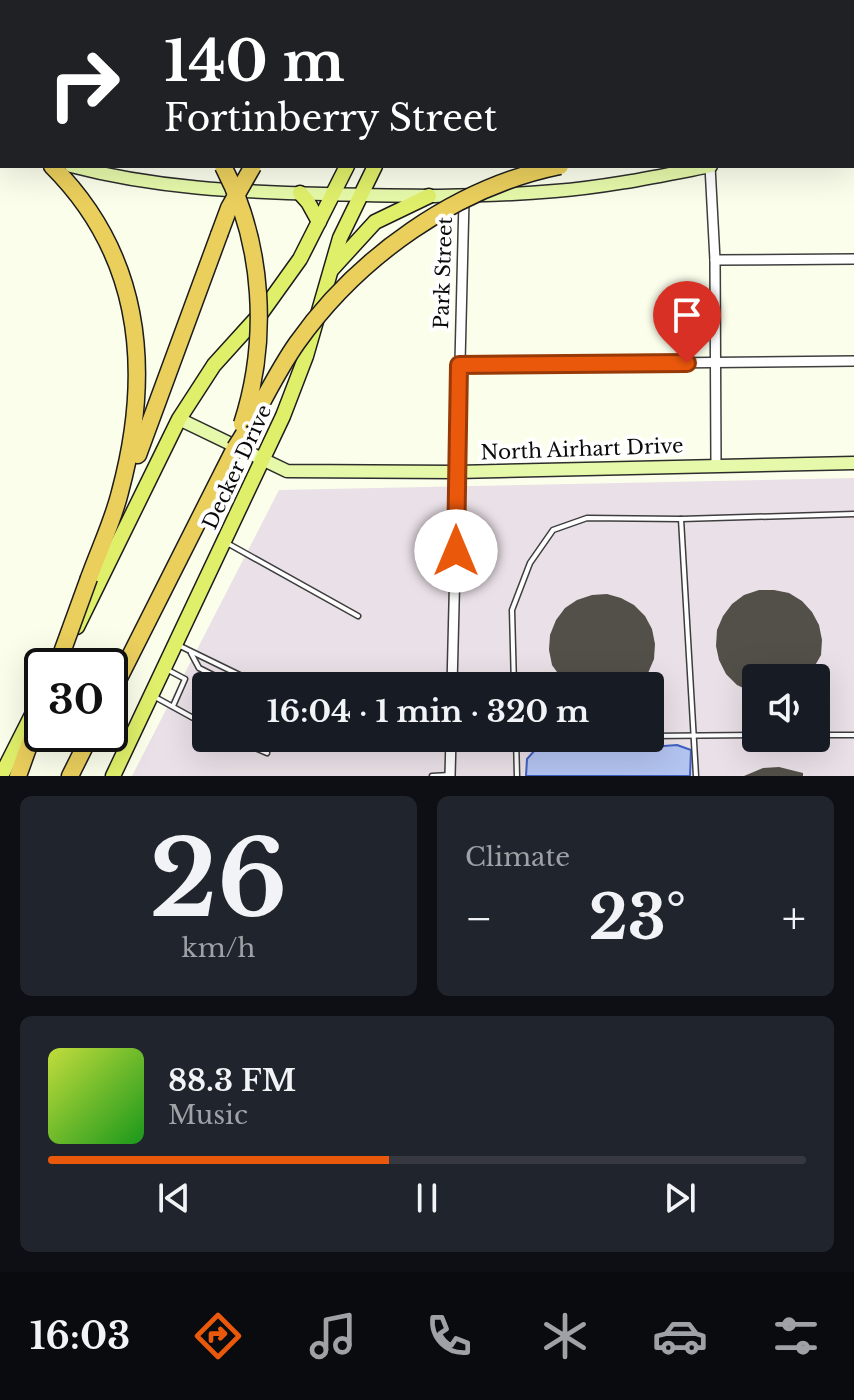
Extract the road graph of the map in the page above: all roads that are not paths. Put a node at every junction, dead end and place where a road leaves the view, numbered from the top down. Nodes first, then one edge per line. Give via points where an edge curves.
1 (54, 168) edge
2 (80, 168) edge
3 (224, 168) edge
4 (252, 168) edge
5 (346, 168) edge
6 (374, 168) edge
7 (553, 168) edge
8 (700, 168) edge
9 (711, 168) edge
10 (300, 193) junction
11 (332, 194) junction
12 (361, 195) junction
13 (429, 196) junction
14 (464, 196) junction
15 (319, 222) junction
16 (854, 259) edge
17 (715, 260) junction
18 (329, 272) junction
19 (854, 361) edge
20 (716, 363) junction
21 (459, 365) junction
22 (179, 419) junction
23 (235, 448) junction
24 (262, 459) junction
25 (854, 463) edge
26 (716, 465) junction
27 (456, 472) junction
28 (120, 493) junction
29 (854, 514) edge
30 (681, 519) junction
31 (224, 541) junction
32 (358, 616) dead end
33 (64, 648) edge
34 (66, 648) edge
35 (183, 648) junction
36 (128, 660) edge
37 (165, 669) junction
38 (207, 672) edge
39 (233, 672) edge
40 (452, 672) edge
41 (514, 672) edge
42 (152, 696) junction
43 (173, 706) junction
44 (192, 717) edge
45 (24, 731) edge
46 (695, 734) junction
47 (664, 735) edge
48 (742, 735) edge
49 (830, 735) edge
50 (854, 735) edge
51 (27, 752) edge
52 (82, 752) edge
53 (451, 752) edge
54 (516, 752) edge
55 (450, 775) edge
56 (1, 776) edge
57 (18, 776) edge
58 (71, 776) edge
59 (113, 776) edge
60 (432, 776) edge
61 (517, 776) edge
62 (696, 776) edge

1 - 28 highway via 92,216 110,249 135,326 136,417
2 - 10 street via 145,183
3 - 23 highway, bridge via 247,228 258,294 255,372
4 - 28 highway, bridge via 229,208
5 - 11 main road
6 - 12 main road, Decker Drive
7 - 23 highway, bridge via 470,198 372,262 313,321
8 - 14 street via 556,191
9 - 17 street
10 - 11 street
10 - 15 main road
11 - 12 street
11 - 15 main road
12 - 13 street
12 - 18 main road, Decker Drive
13 - 14 street
13 - 18 main road via 375,222
14 - 21 street, Park Street
15 - 22 main road via 300,259 214,365
16 - 17 street
17 - 20 street
18 - 24 main road, Decker Drive via 295,387
19 - 20 street
20 - 21 street
20 - 26 street
21 - 27 street, Park Street
22 - 24 street, North Airhart Drive
22 - 34 main road
23 - 36 highway, Decker Drive
24 - 27 street, North Airhart Drive via 287,471
24 - 31 main road, Decker Drive
25 - 26 street, North Airhart Drive
26 - 27 street, North Airhart Drive
27 - 40 street, Park Street
28 - 33 highway, bridge
29 - 30 lane
30 - 41 lane via 587,518 553,530 530,563 512,610
30 - 46 lane
31 - 32 lane
31 - 35 main road, Decker Drive
35 - 37 main road, Decker Drive
35 - 38 lane
35 - 39 lane
37 - 42 main road, Decker Drive
37 - 43 lane via 185,679
42 - 43 lane
42 - 59 main road, Decker Drive
43 - 44 lane
45 - 56 main road
46 - 47 lane
46 - 48 lane
46 - 62 lane
49 - 50 lane
51 - 57 highway
52 - 58 highway
53 - 55 street
54 - 61 lane
55 - 60 lane

